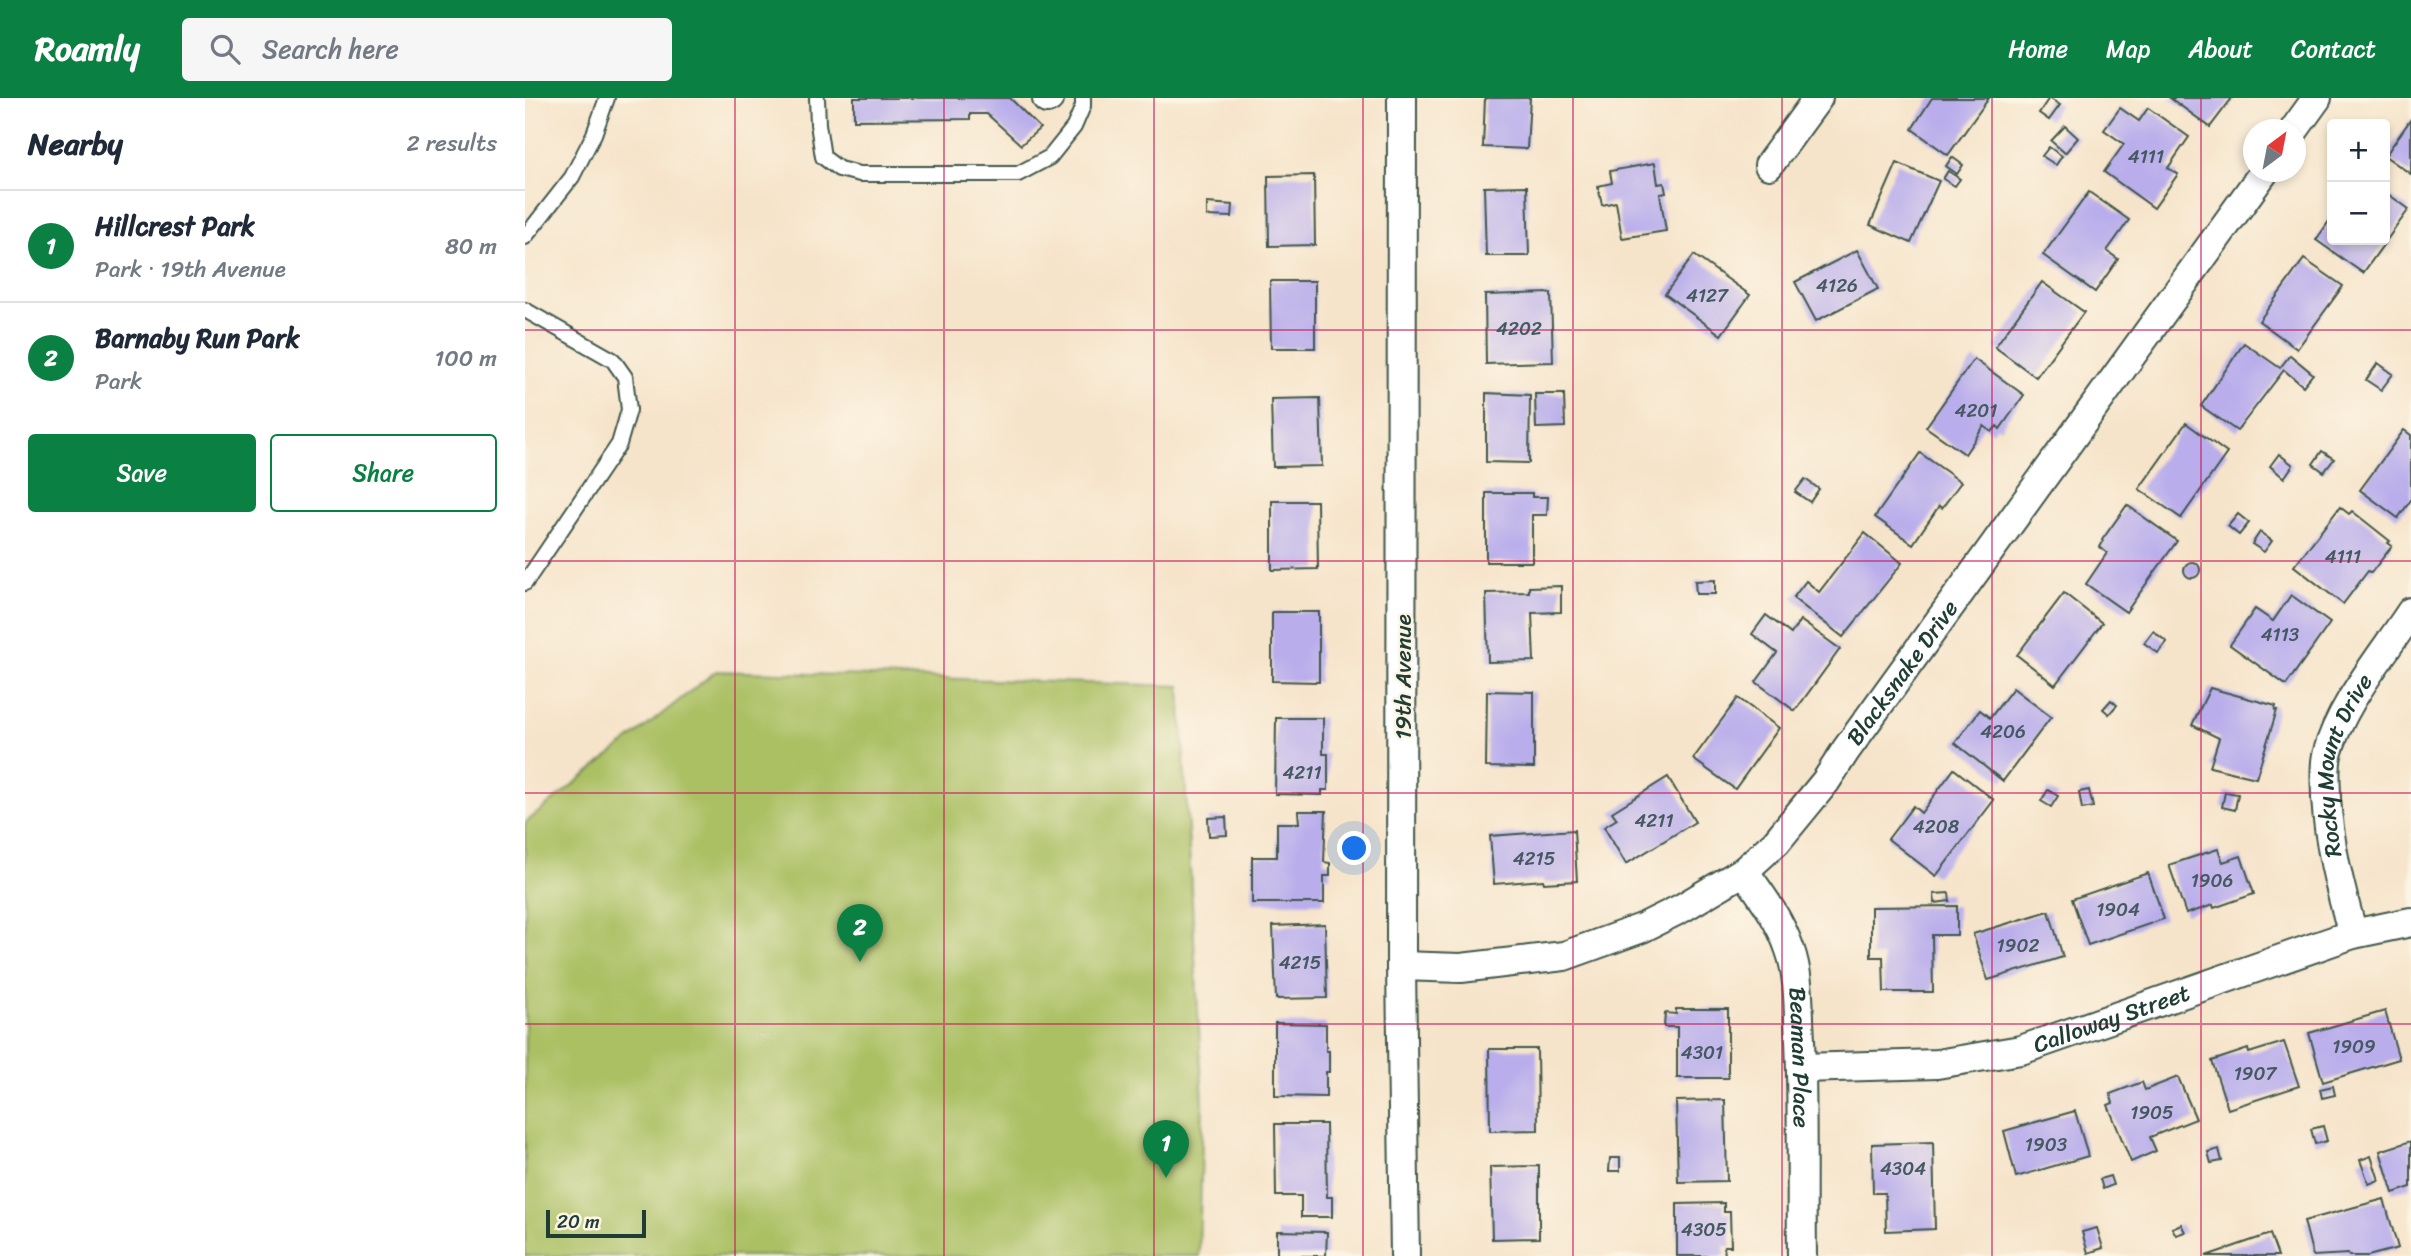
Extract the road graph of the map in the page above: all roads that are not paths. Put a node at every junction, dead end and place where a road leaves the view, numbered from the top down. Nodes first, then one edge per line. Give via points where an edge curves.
1 (607, 98) edge
2 (817, 98) edge
3 (1083, 98) edge
4 (1402, 98) edge
5 (1818, 98) edge
6 (2317, 98) edge
7 (2302, 119) edge
8 (1769, 165) dead end
9 (2257, 182) edge
10 (525, 237) edge
11 (525, 310) edge
12 (525, 583) edge
13 (2411, 612) edge
14 (1744, 872) junction
15 (2411, 922) edge
16 (2353, 934) junction
17 (1401, 966) junction
18 (1801, 1068) junction
19 (1405, 1256) edge
20 (1802, 1256) edge

1 - 10 lane via 572,177
2 - 3 lane via 823,157 839,169 860,174 1018,174 1050,157 1074,127
4 - 17 street, 19th Avenue
5 - 8 street
6 - 7 street
9 - 14 street, Blacksnake Drive via 1826,781 1776,842
11 - 12 lane via 613,360 625,377 629,410 619,444
13 - 16 street, Rocky Mount Drive via 2353,700 2327,756 2327,817 2335,873
14 - 17 street, Blacksnake Drive via 1642,928 1564,956 1461,968
14 - 18 street, Beaman Place via 1782,929 1791,953
15 - 16 street, Calloway Street
16 - 18 street, Calloway Street via 2021,1049 1937,1063
17 - 19 street, 19th Avenue
18 - 20 street, Beaman Place

